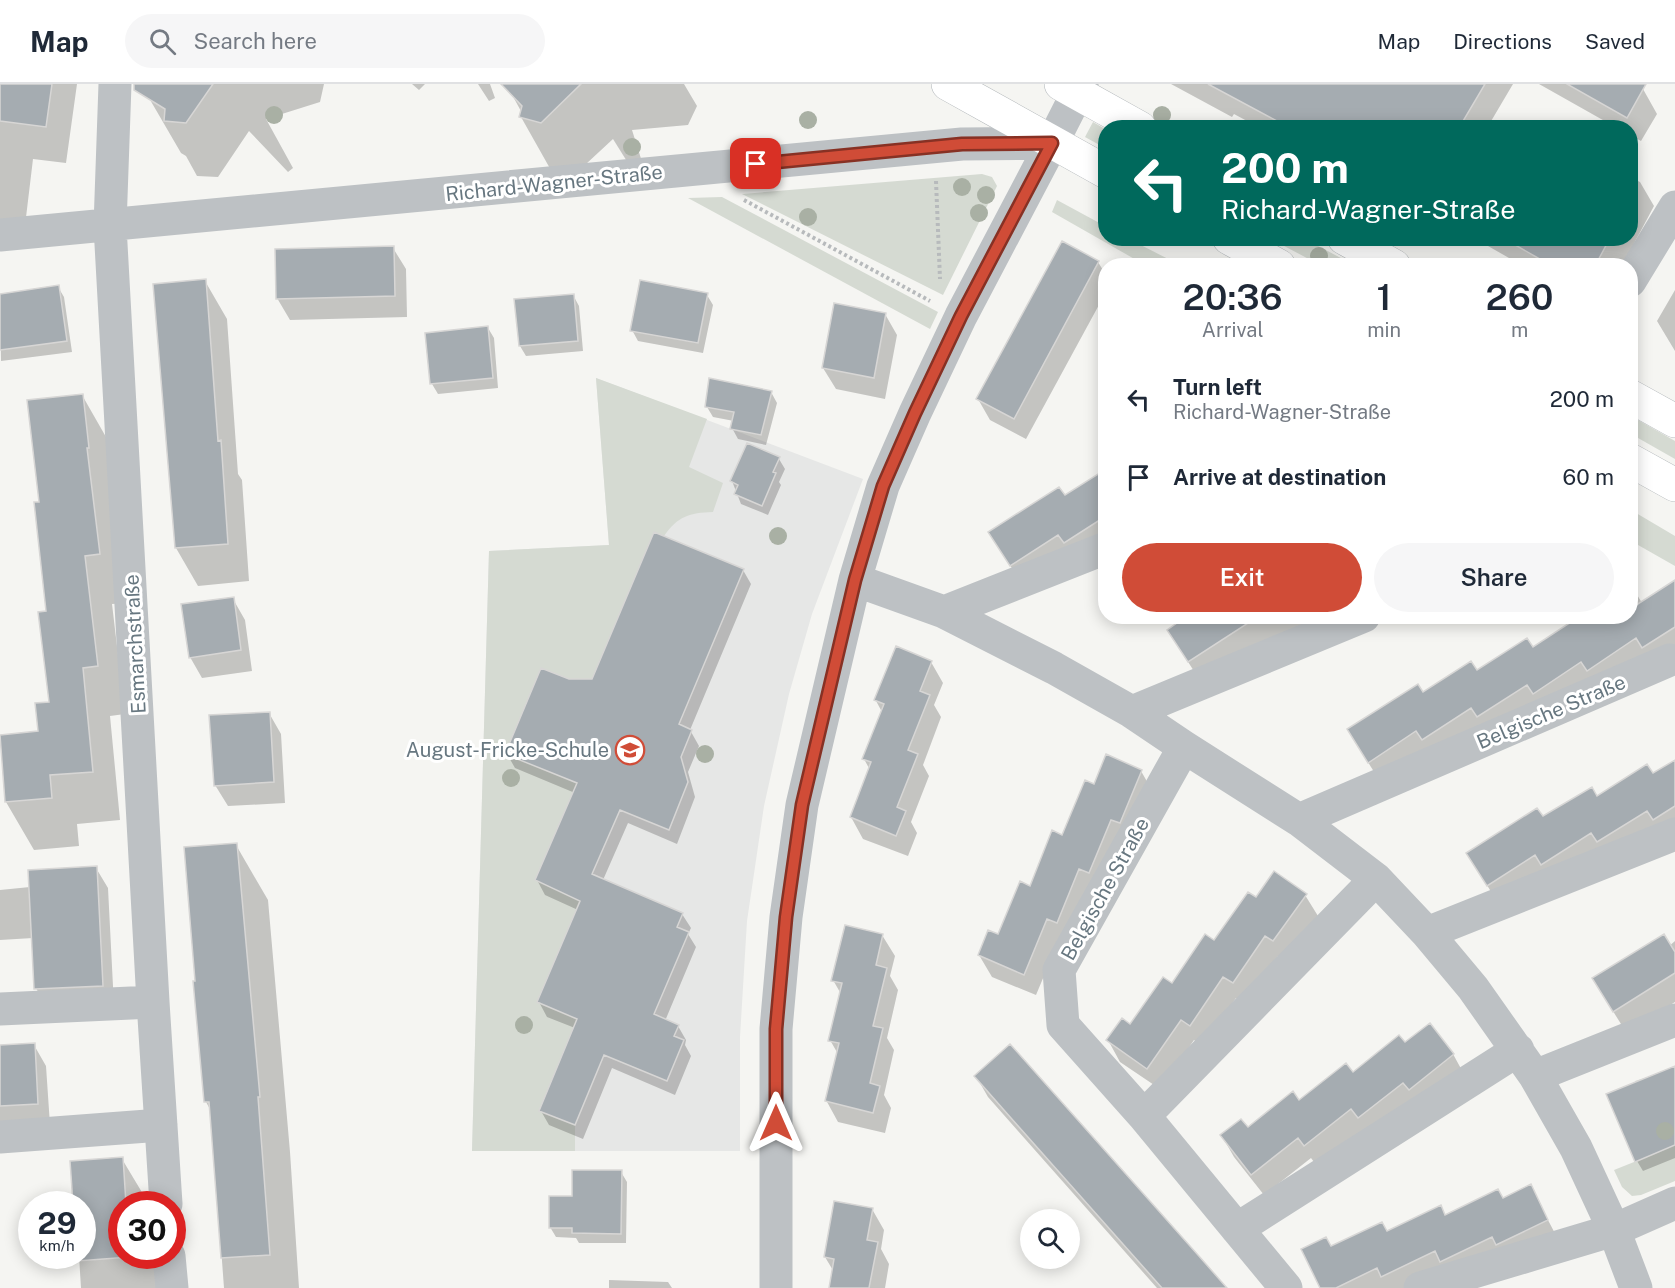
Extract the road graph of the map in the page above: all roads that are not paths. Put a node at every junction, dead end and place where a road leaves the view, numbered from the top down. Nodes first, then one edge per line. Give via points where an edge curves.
1 (115, 84) edge
2 (948, 84) edge
3 (1073, 86) edge
4 (1127, 120) edge
5 (1052, 143) junction
6 (1098, 168) edge
7 (1675, 207) edge
8 (110, 226) junction
9 (0, 235) edge
10 (1243, 246) edge
11 (1358, 246) edge
12 (1265, 258) edge
13 (1380, 258) edge
14 (1638, 268) edge
15 (1638, 400) edge
16 (1675, 421) edge
17 (1638, 464) edge
18 (1675, 485) edge
19 (1098, 551) edge
20 (855, 580) junction
21 (944, 612) junction
22 (1345, 624) edge
23 (1670, 660) dead end
24 (1132, 712) junction
25 (1184, 747) junction
26 (1299, 820) junction
27 (1675, 834) edge
28 (1376, 879) junction
29 (1427, 933) junction
30 (153, 1002) junction
31 (0, 1009) edge
32 (1675, 1020) edge
33 (1526, 1063) junction
34 (1144, 1116) junction
35 (161, 1125) junction
36 (0, 1137) edge
37 (165, 1191) edge
38 (1675, 1203) edge
39 (1237, 1229) junction
40 (1614, 1230) junction
41 (170, 1269) edge
42 (171, 1288) edge
43 (776, 1288) edge
44 (1286, 1288) edge
45 (1420, 1288) edge
46 (1636, 1288) edge

1 - 8 street, Esmarchstraße
2 - 5 main road
3 - 4 main road
3 - 5 street
5 - 6 main road
5 - 8 street, Richard-Wagner-Straße via 934,146
5 - 20 street via 951,311 883,486
7 - 14 street
8 - 9 street, Richard-Wagner-Straße
8 - 30 street, Esmarchstraße
10 - 12 main road
11 - 13 main road
15 - 16 main road
17 - 18 main road
19 - 21 street
20 - 21 street
20 - 43 street via 802,805 786,917 776,1029
21 - 24 street
22 - 24 street
23 - 26 street, Belgische Straße
24 - 25 street
25 - 26 street
25 - 34 street, Belgische Straße via 1059,970 1063,1024
26 - 28 street
27 - 29 street
28 - 29 street
28 - 34 street
29 - 33 street via 1473,988
30 - 31 street
30 - 35 street, Esmarchstraße
32 - 33 street
33 - 39 street
33 - 40 street via 1575,1148
34 - 39 street, Belgische Straße
35 - 36 street
35 - 37 street, Esmarchstraße
38 - 40 street
39 - 44 street, Belgische Straße
40 - 45 street
40 - 46 street
41 - 42 street

